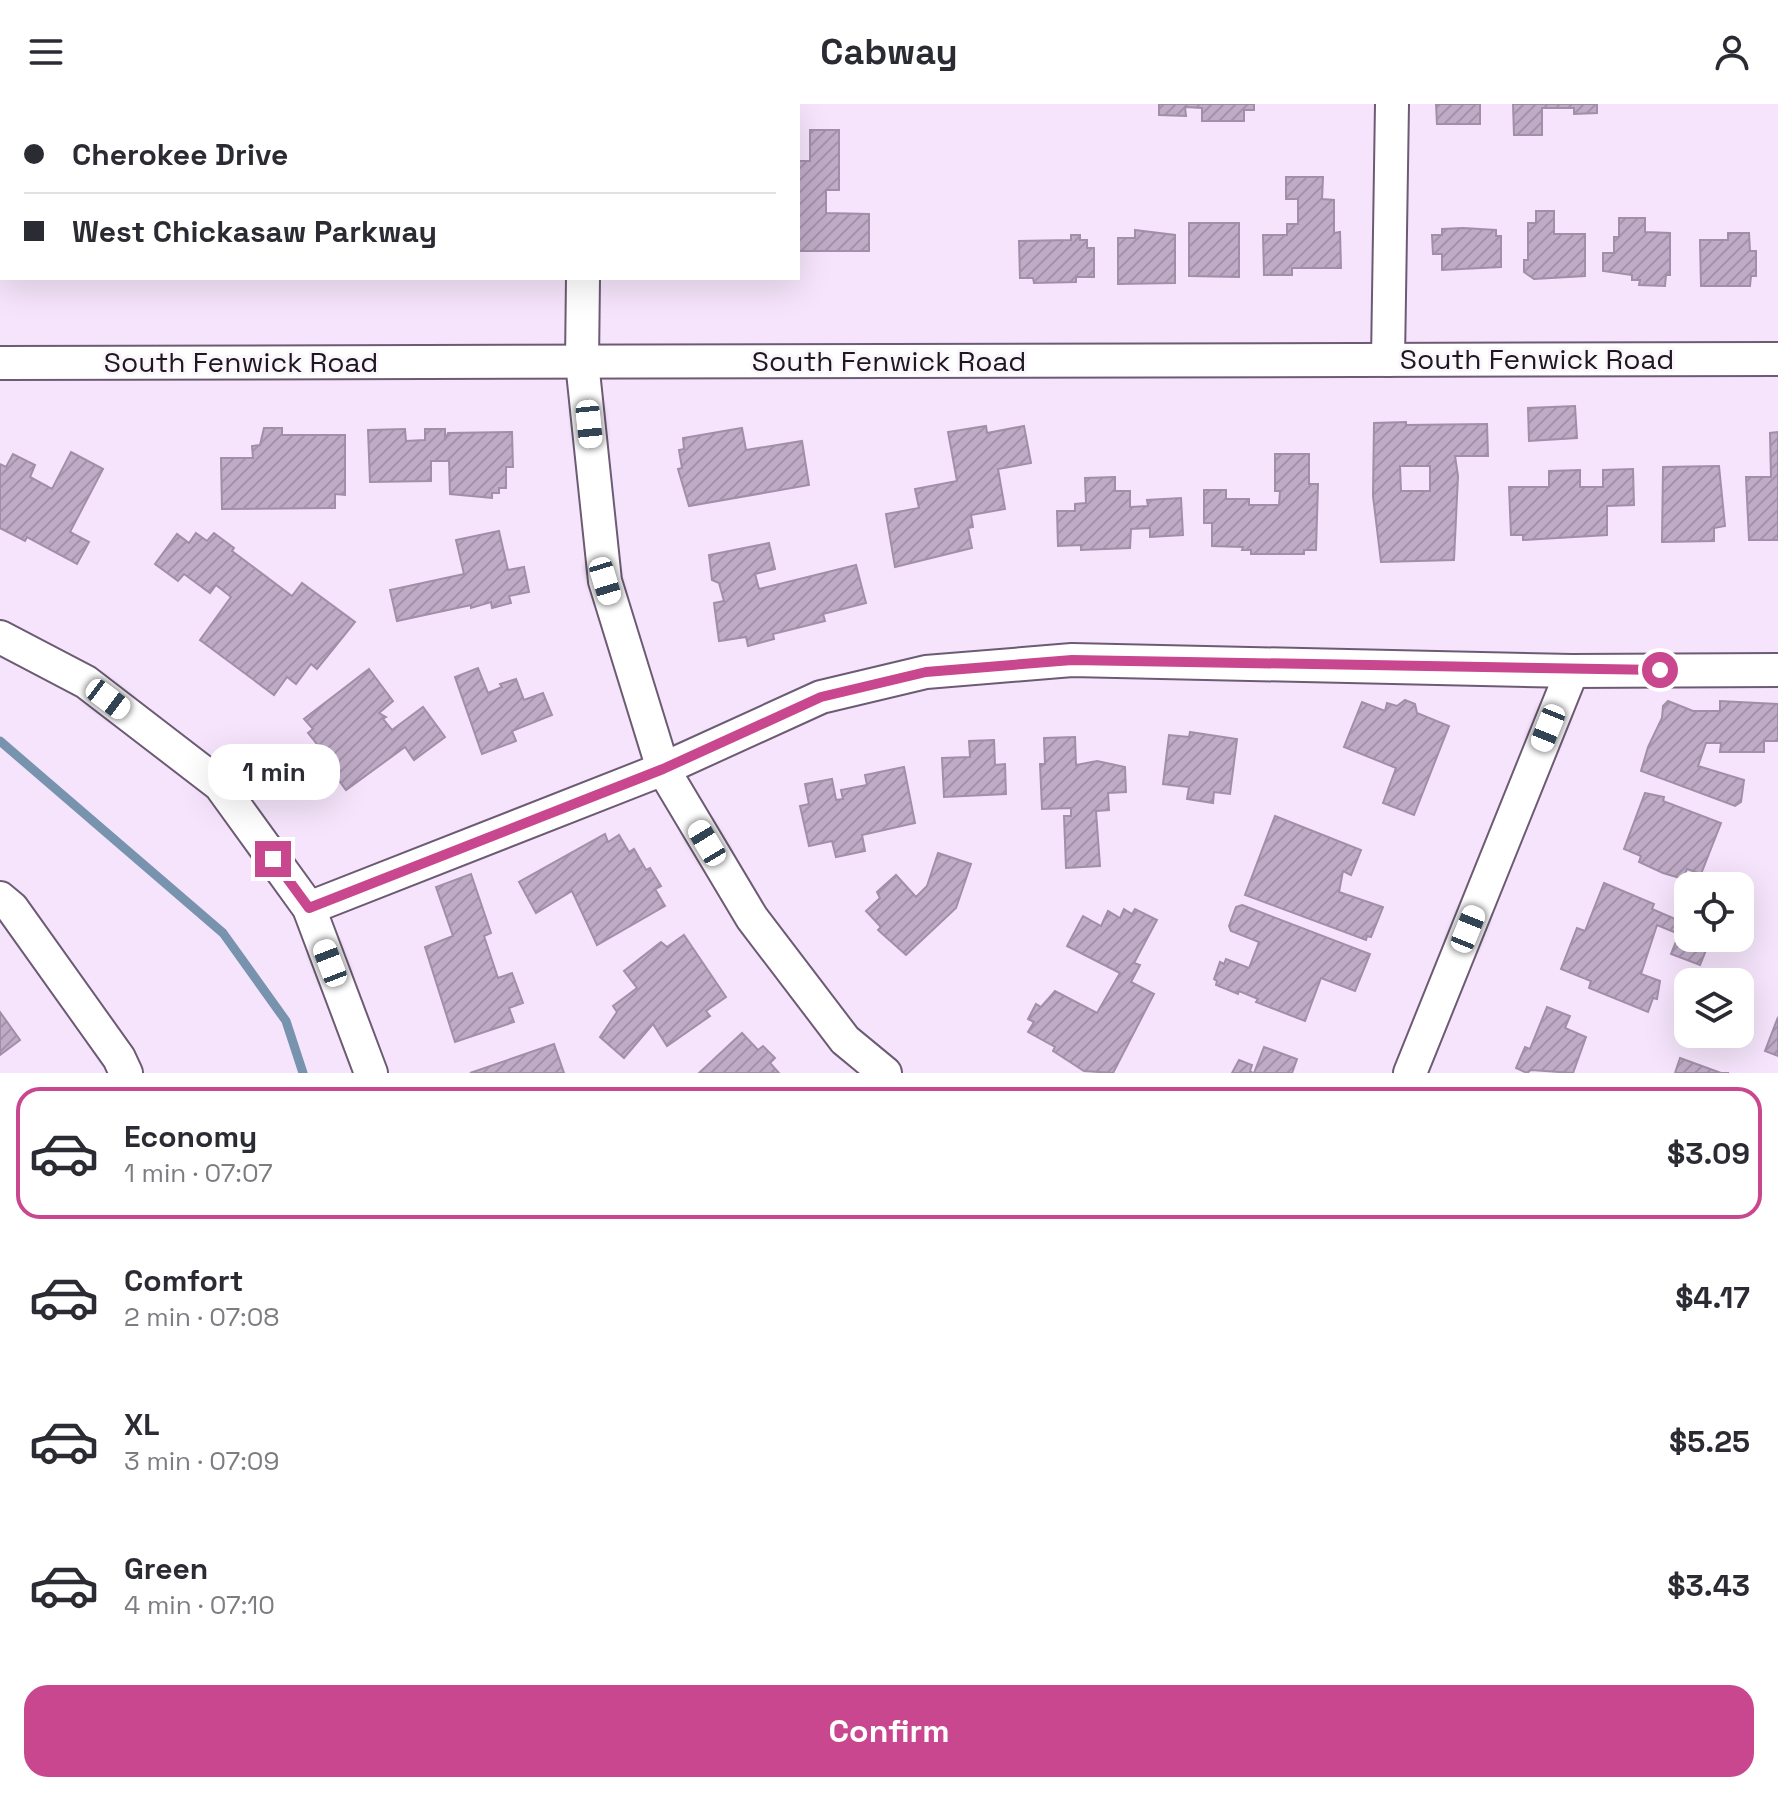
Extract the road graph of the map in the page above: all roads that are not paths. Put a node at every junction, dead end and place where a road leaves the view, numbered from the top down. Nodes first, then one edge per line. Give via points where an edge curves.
1 (1392, 104) edge
2 (583, 280) edge
3 (1778, 359) edge
4 (1388, 360) junction
5 (582, 362) junction
6 (0, 363) edge
7 (0, 637) edge
8 (1778, 670) edge
9 (1572, 671) junction
10 (663, 769) junction
11 (0, 898) edge
12 (309, 908) junction
13 (126, 1073) edge
14 (371, 1073) edge
15 (885, 1073) edge
16 (1410, 1073) edge

1 - 4 street
2 - 5 street
3 - 4 street, South Fenwick Road
4 - 5 street, South Fenwick Road
5 - 6 street, South Fenwick Road
5 - 10 street via 605,581
7 - 12 street via 86,682 220,785
8 - 9 street
9 - 10 street via 1072,660 926,672 821,697
9 - 16 street
10 - 12 street
10 - 15 street via 752,918 845,1040
11 - 13 street
12 - 14 street

